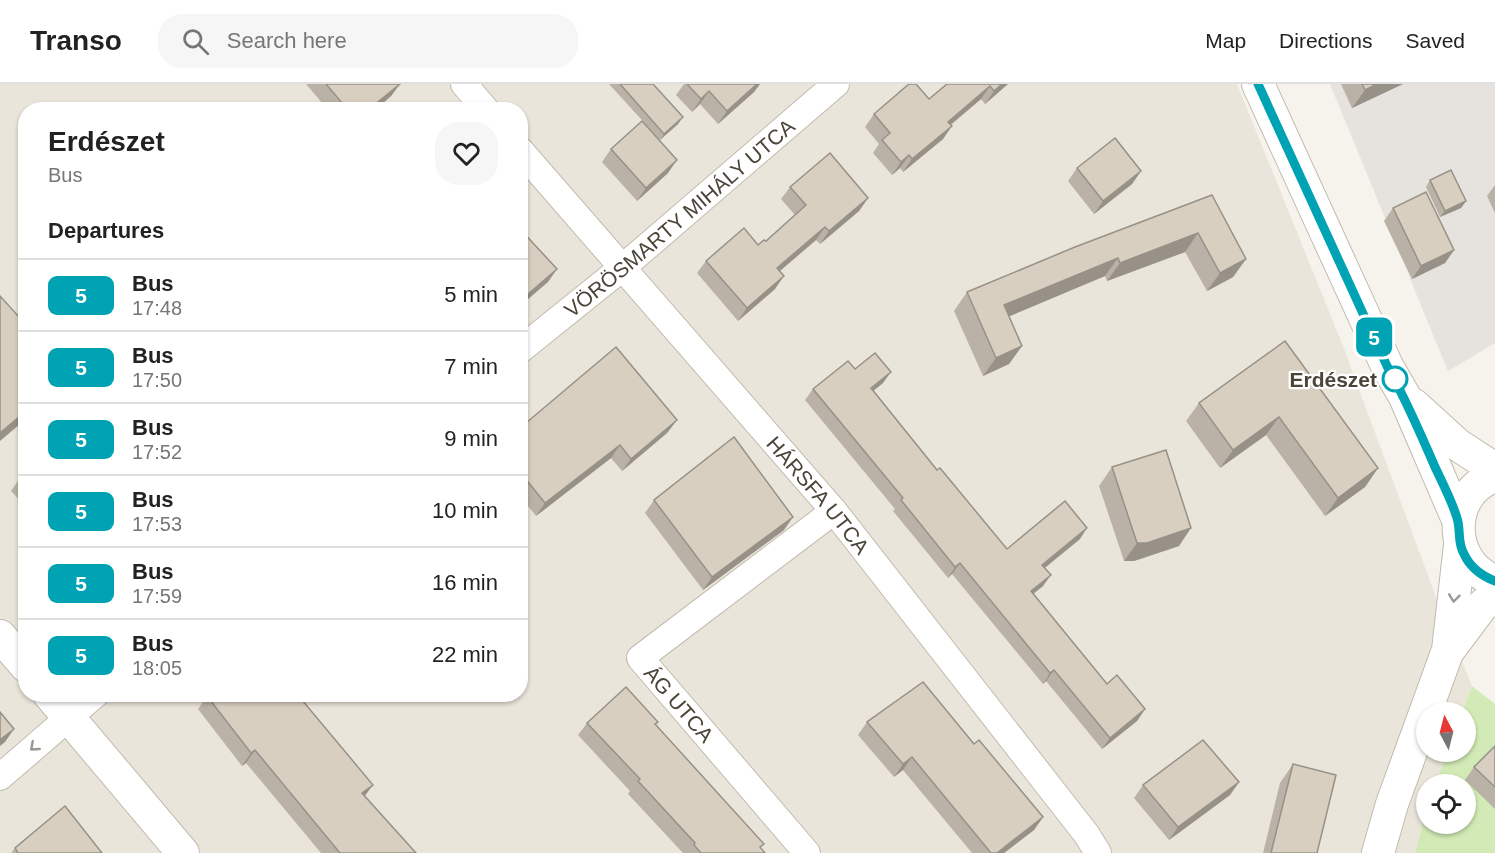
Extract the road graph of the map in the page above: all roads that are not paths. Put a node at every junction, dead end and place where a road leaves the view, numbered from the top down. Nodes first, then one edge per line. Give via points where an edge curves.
1 (464, 84) edge
2 (836, 84) edge
3 (1258, 84) edge
4 (479, 102) edge
5 (528, 159) edge
6 (622, 268) junction
7 (528, 344) edge
8 (1405, 397) junction
9 (1495, 469) edge
10 (1495, 476) edge
11 (834, 511) junction
12 (1459, 533) junction
13 (1495, 581) edge
14 (1495, 595) edge
15 (0, 636) edge
16 (1448, 650) junction
17 (18, 657) edge
18 (59, 706) edge
19 (0, 777) edge
20 (183, 853) edge
21 (807, 853) edge
22 (1098, 853) edge
23 (1378, 853) edge

1 - 4 street
2 - 6 street, VÖRÖSMARTY MIHÁLY UTCA
3 - 8 street via 1387,366
5 - 6 street, HÁRSFA UTCA
6 - 7 street, VÖRÖSMARTY MIHÁLY UTCA
6 - 11 street, HÁRSFA UTCA
8 - 9 street via 1458,445
8 - 12 street
10 - 12 street via 1474,489 1463,503
11 - 21 street, ÁG UTCA via 640,658
11 - 22 street, HÁRSFA UTCA
12 - 13 street via 1464,555 1474,568
12 -> 16 street
14 - 16 street
15 - 17 street
16 - 23 street
18 -> 19 street
18 - 20 street

